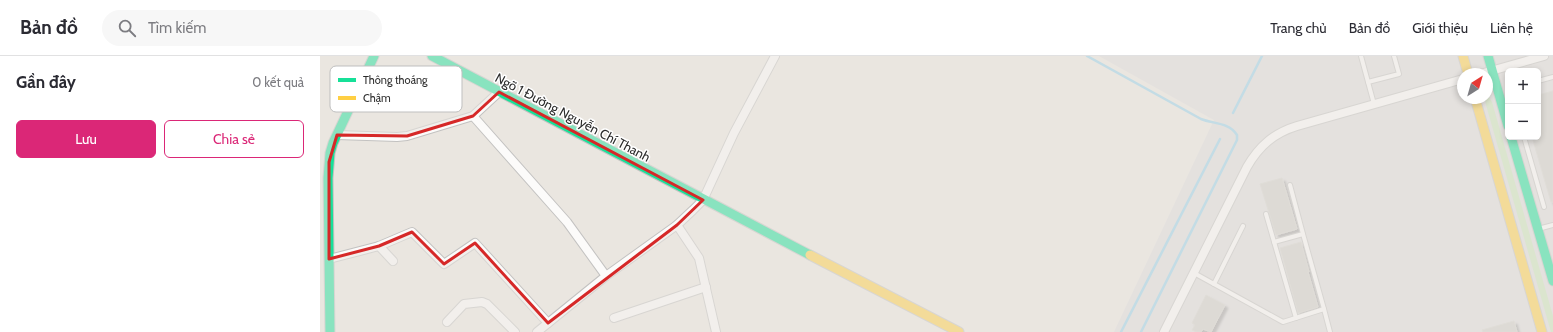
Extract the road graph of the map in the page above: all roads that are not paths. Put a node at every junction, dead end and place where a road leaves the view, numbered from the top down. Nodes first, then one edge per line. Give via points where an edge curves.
1 (374, 56) edge
2 (432, 56) edge
3 (775, 56) edge
4 (1361, 56) edge
5 (1394, 56) edge
6 (1463, 56) edge
7 (1488, 56) edge
8 (1544, 56) edge
9 (369, 66) edge
10 (451, 66) edge
11 (1466, 68) edge
12 (1491, 68) edge
13 (1493, 71) edge
14 (462, 72) edge
15 (1493, 74) edge
16 (1553, 77) edge
17 (1541, 80) edge
18 (1457, 81) edge
19 (1368, 82) junction
20 (499, 92) junction
21 (1374, 104) junction
22 (1477, 104) edge
23 (348, 112) edge
24 (472, 116) junction
25 (1505, 116) edge
26 (337, 135) junction
27 (1512, 140) edge
28 (1525, 140) edge
29 (1290, 185) dead end
30 (705, 195) junction
31 (1544, 207) dead end
32 (1266, 214) dead end
33 (677, 225) junction
34 (1553, 225) edge
35 (1243, 226) dead end
36 (1538, 230) junction
37 (1303, 234) junction
38 (1274, 242) junction
39 (379, 246) junction
40 (329, 259) junction
41 (393, 261) dead end
42 (1194, 273) junction
43 (606, 276) junction
44 (1553, 281) edge
45 (1214, 284) junction
46 (706, 287) junction
47 (1324, 309) junction
48 (614, 318) dead end
49 (1296, 318) junction
50 (447, 322) dead end
51 (548, 323) junction
52 (330, 332) edge
53 (515, 332) edge
54 (537, 332) edge
55 (716, 332) edge
56 (959, 332) edge
57 (1164, 332) edge
58 (1330, 332) edge
59 (1542, 332) edge

1 - 9 street
2 - 10 street, Ngõ 1 Đường Nguyễn Chí Thanh
3 - 30 street via 750,101
4 - 19 lane
5 - 19 lane via 1399,74
6 - 11 street
7 - 12 street
8 - 13 street
14 - 20 street, Ngõ 1 Đường Nguyễn Chí Thanh
15 - 25 street
16 - 17 lane
18 - 21 street
19 - 21 lane
20 - 24 street
20 - 30 street, Ngõ 1 Đường Nguyễn Chí Thanh
21 - 42 street via 1288,129 1266,142 1247,167
22 - 59 street
23 - 26 street
24 - 26 street via 407,136
24 - 43 street via 567,222
26 - 40 street via 329,162
27 - 36 street
28 - 31 lane
29 - 37 lane
30 - 33 street
30 - 56 street, Ngõ 1 Đường Nguyễn Chí Thanh
32 - 38 lane
33 - 43 street
33 - 46 street via 699,258
34 - 36 lane
35 - 45 lane
36 - 44 street
37 - 38 lane
37 - 47 lane
38 - 49 lane
39 - 40 street
39 - 41 street
39 - 51 street via 412,232 444,264 475,243
40 - 52 street
42 - 45 lane
42 - 57 street
43 - 51 street
45 - 49 lane via 1283,322
46 - 48 street
46 - 55 street
47 - 49 lane
47 - 58 lane
50 - 53 street via 464,304 484,303
51 - 54 street

